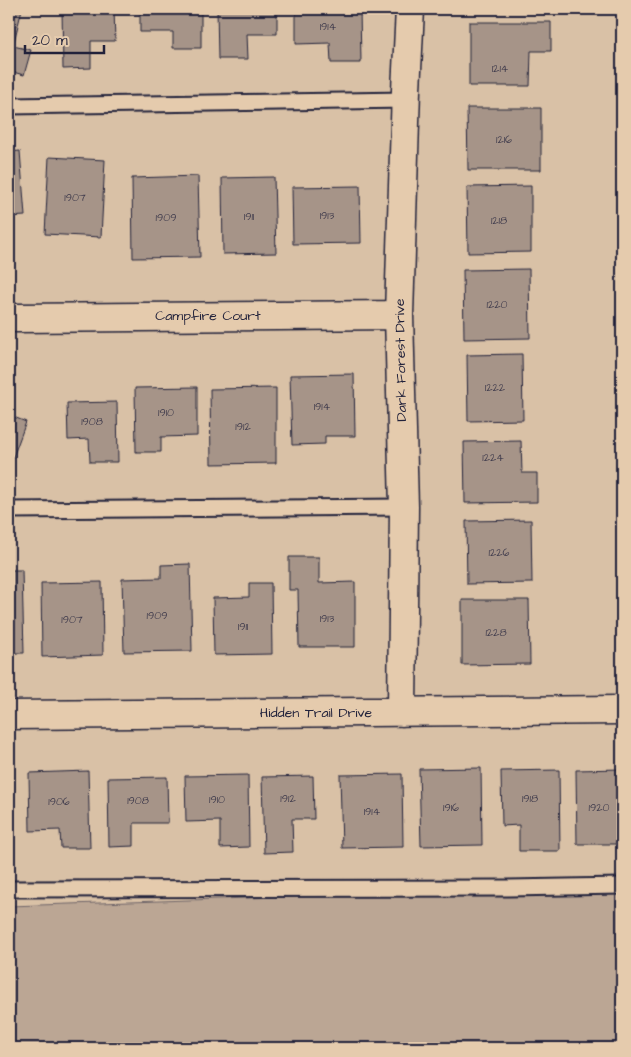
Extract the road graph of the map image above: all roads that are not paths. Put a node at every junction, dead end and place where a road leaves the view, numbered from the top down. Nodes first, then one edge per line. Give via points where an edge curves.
1 (410, 9) edge
2 (406, 100) junction
3 (9, 106) edge
4 (399, 314) junction
5 (16, 318) dead end
6 (404, 508) junction
7 (9, 510) edge
8 (622, 710) edge
9 (402, 712) junction
10 (9, 715) edge
11 (622, 886) edge
12 (9, 889) edge

1 - 2 street, Dark Forest Drive
2 - 3 lane
2 - 4 street, Dark Forest Drive
4 - 5 street, Campfire Court
4 - 6 street, Dark Forest Drive
6 - 7 lane
6 - 9 street, Dark Forest Drive
8 - 9 street, Hidden Trail Drive
9 - 10 street, Hidden Trail Drive
11 - 12 lane

